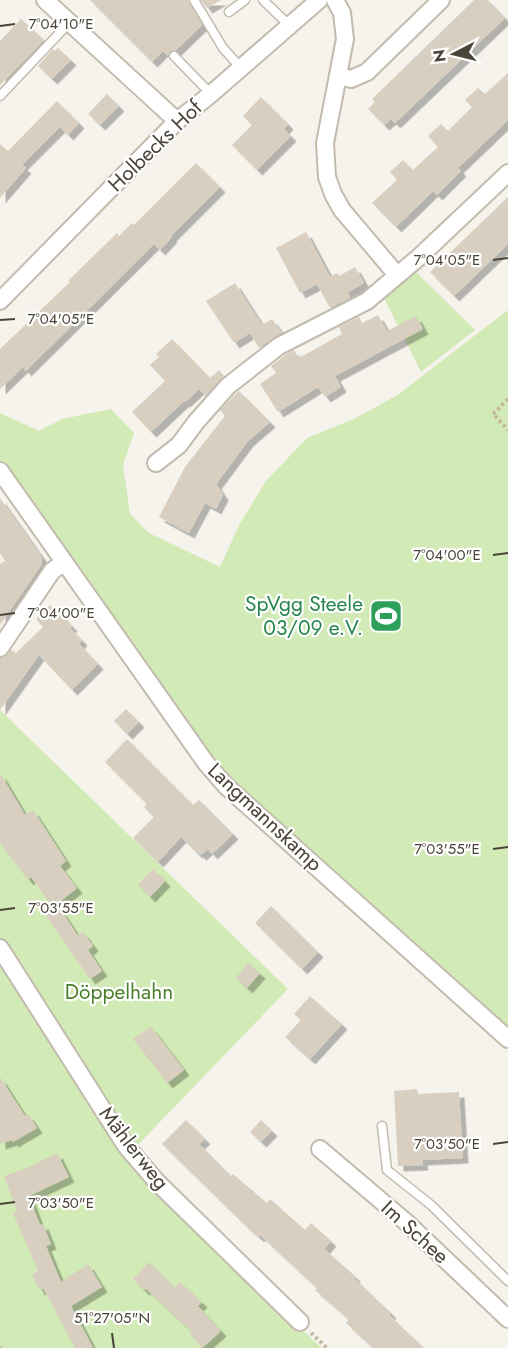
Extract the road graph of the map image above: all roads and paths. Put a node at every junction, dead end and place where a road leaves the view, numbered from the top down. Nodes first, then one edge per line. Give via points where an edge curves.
1 (45, 0) edge
2 (194, 0) edge
3 (245, 0) edge
4 (263, 0) edge
5 (319, 0) edge
6 (335, 0) edge
7 (441, 0) edge
8 (229, 12) dead end
9 (69, 23) junction
10 (290, 26) junction
11 (174, 56) dead end
12 (241, 68) junction
13 (338, 76) junction
14 (211, 94) junction
15 (0, 96) edge
16 (177, 122) junction
17 (508, 173) edge
18 (397, 275) junction
19 (0, 301) edge
20 (508, 399) edge
21 (508, 430) edge
22 (156, 464) dead end
23 (0, 471) edge
24 (63, 562) junction
25 (0, 648) edge
26 (0, 948) edge
27 (508, 1039) edge
28 (382, 1126) dead end
29 (320, 1149) dead end
30 (508, 1281) edge
31 (508, 1319) edge
32 (300, 1322) dead end

1 - 9 street
2 - 12 lane via 223,48
3 - 8 lane
4 - 10 lane
5 - 10 street, Holbecks Hof
6 - 13 street via 342,13 345,39
7 - 13 street via 367,72 351,79
9 - 15 lane
9 - 16 street
10 - 12 street, Holbecks Hof
11 - 14 lane
12 - 14 street, Holbecks Hof
13 - 18 street via 325,143 327,177 342,210
14 - 16 street, Holbecks Hof
16 - 19 street, Holbecks Hof
17 - 18 street
18 - 22 street via 368,301 279,346 228,386 179,445
20 - 21 path via 493,414
23 - 24 street, Langmannskamp
24 - 25 street via 52,571
24 - 27 street, Langmannskamp via 188,739 226,786
26 - 32 street, Mählerweg via 126,1146 157,1182
28 - 30 lane via 387,1170 431,1205
29 - 31 street, Im Schee via 406,1222

